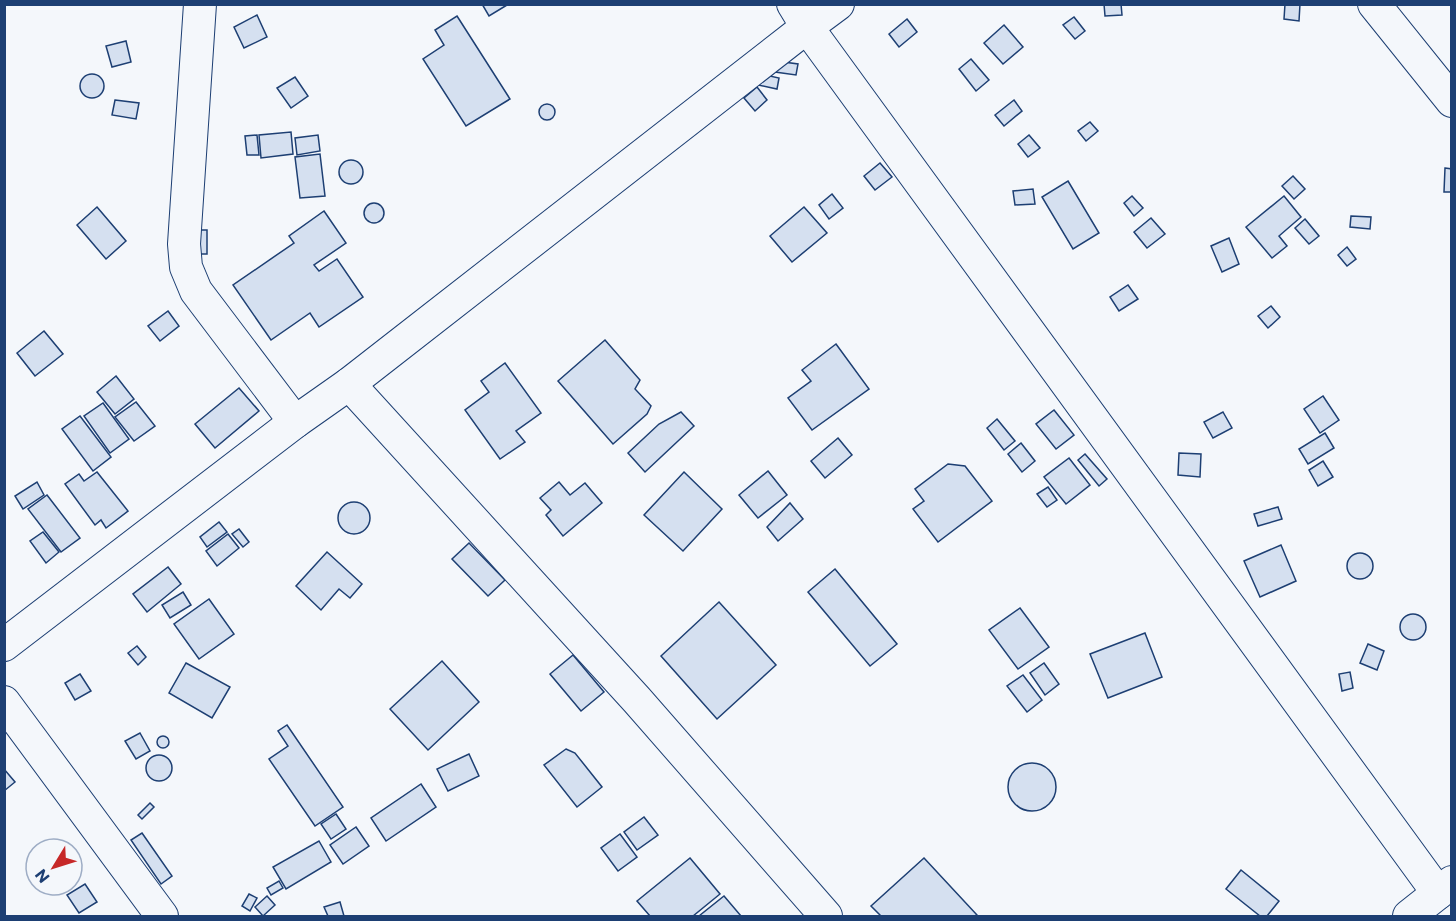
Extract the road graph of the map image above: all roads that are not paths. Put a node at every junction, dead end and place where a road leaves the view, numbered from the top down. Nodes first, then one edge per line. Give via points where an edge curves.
1 (200, 4) edge
2 (838, 4) edge
3 (1374, 4) edge
4 (800, 16) edge
5 (1452, 102) edge
6 (349, 384) junction
7 (295, 422) junction
8 (4, 645) edge
9 (4, 702) edge
10 (1445, 888) edge
11 (162, 916) edge
12 (826, 916) edge
13 (1408, 916) edge

1 - 7 street via 184,244 186,267 196,291
2 - 4 street
3 - 5 street
4 - 6 street
4 - 10 street
6 - 7 street
6 - 12 street via 637,700
7 - 8 street
9 - 11 street
10 - 13 street

